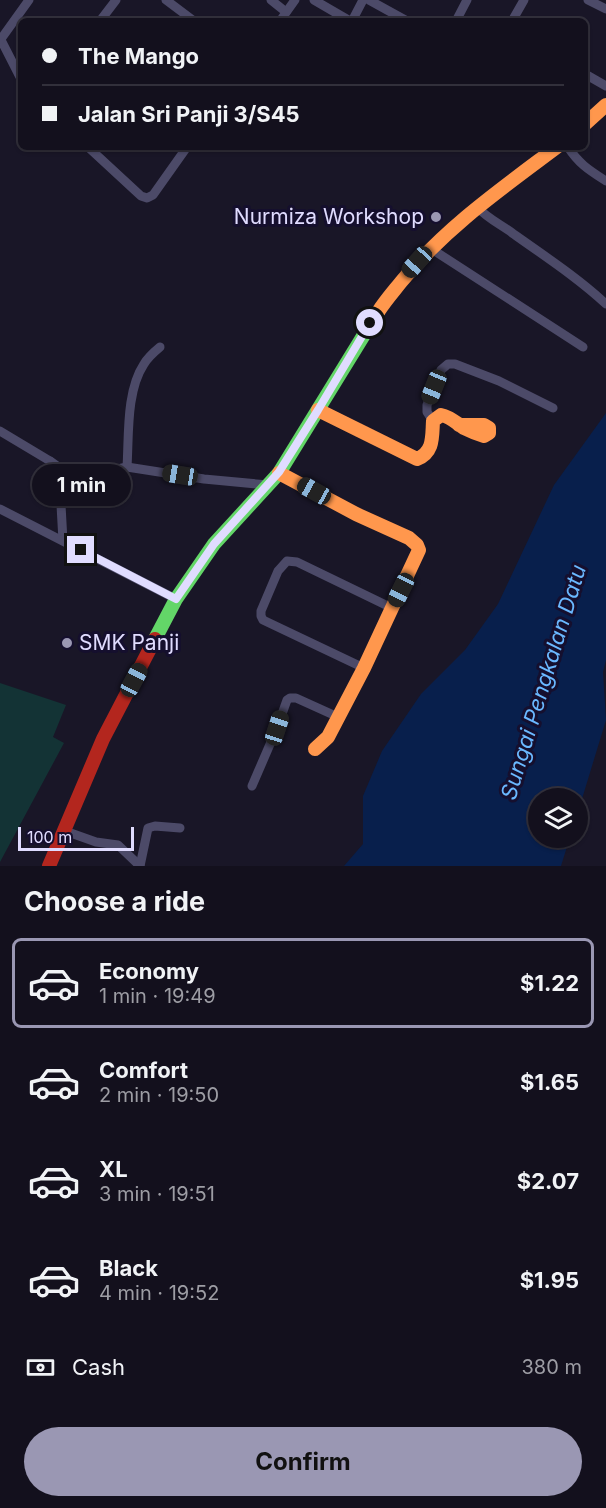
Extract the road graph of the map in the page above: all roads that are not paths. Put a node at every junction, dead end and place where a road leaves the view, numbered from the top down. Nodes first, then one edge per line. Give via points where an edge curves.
1 (29, 0) edge
2 (116, 0) edge
3 (166, 0) edge
4 (271, 0) edge
5 (295, 0) edge
6 (314, 0) edge
7 (363, 0) edge
8 (369, 0) edge
9 (524, 0) edge
10 (588, 0) edge
11 (465, 1) edge
12 (606, 9) edge
13 (286, 12) junction
14 (102, 18) edge
15 (190, 18) edge
16 (282, 18) edge
17 (346, 18) edge
18 (353, 18) edge
19 (402, 18) edge
20 (457, 18) edge
21 (514, 18) edge
22 (0, 39) edge
23 (18, 73) edge
24 (588, 76) edge
25 (606, 86) edge
26 (606, 105) edge
27 (588, 121) edge
28 (91, 150) edge
29 (185, 150) edge
30 (553, 150) edge
31 (569, 150) edge
32 (604, 177) edge
33 (477, 207) junction
34 (430, 248) junction
35 (606, 304) edge
36 (160, 347) dead end
37 (583, 347) dead end
38 (554, 408) dead end
39 (318, 410) junction
40 (433, 421) junction
41 (459, 424) dead end
42 (0, 431) edge
43 (50, 461) junction
44 (127, 467) junction
45 (279, 472) junction
46 (268, 485) junction
47 (0, 510) edge
48 (63, 541) junction
49 (176, 599) junction
50 (392, 608) junction
51 (364, 668) junction
52 (338, 717) junction
53 (315, 749) dead end
54 (252, 786) dead end
55 (180, 828) dead end
56 (65, 831) junction
57 (49, 866) edge
58 (140, 866) edge

1 - 22 street
2 - 14 street
3 - 15 street
4 - 13 street
5 - 13 street
6 - 17 street
7 - 18 street
8 - 19 street
9 - 21 street
10 - 12 street
11 - 20 street
13 - 16 street
22 - 23 street
24 - 25 street
26 - 27 main road
28 - 29 street via 147,198
30 - 33 main road
31 - 32 street via 581,164
33 - 34 main road
33 - 35 street
34 - 37 street
34 - 39 main road via 383,304
36 - 44 street via 144,363 135,384
38 - 40 street via 499,381 448,363 441,370 427,405
39 - 40 main road via 417,459 428,452
39 - 45 main road
40 - 41 main road via 441,415
42 - 43 street
43 - 44 street via 76,477
43 - 48 street via 61,505
44 - 46 street
45 - 46 main road
45 - 50 main road via 417,544 419,554
46 - 49 main road via 214,544
47 - 48 street
48 - 49 street
49 - 56 main road via 103,739
50 - 51 main road
50 - 51 street via 297,562 286,561 278,571 261,611 263,620
51 - 52 main road
52 - 53 main road via 328,737
52 - 54 street via 296,698 287,700
55 - 58 street via 148,828
56 - 57 main road
56 - 58 street via 118,845

